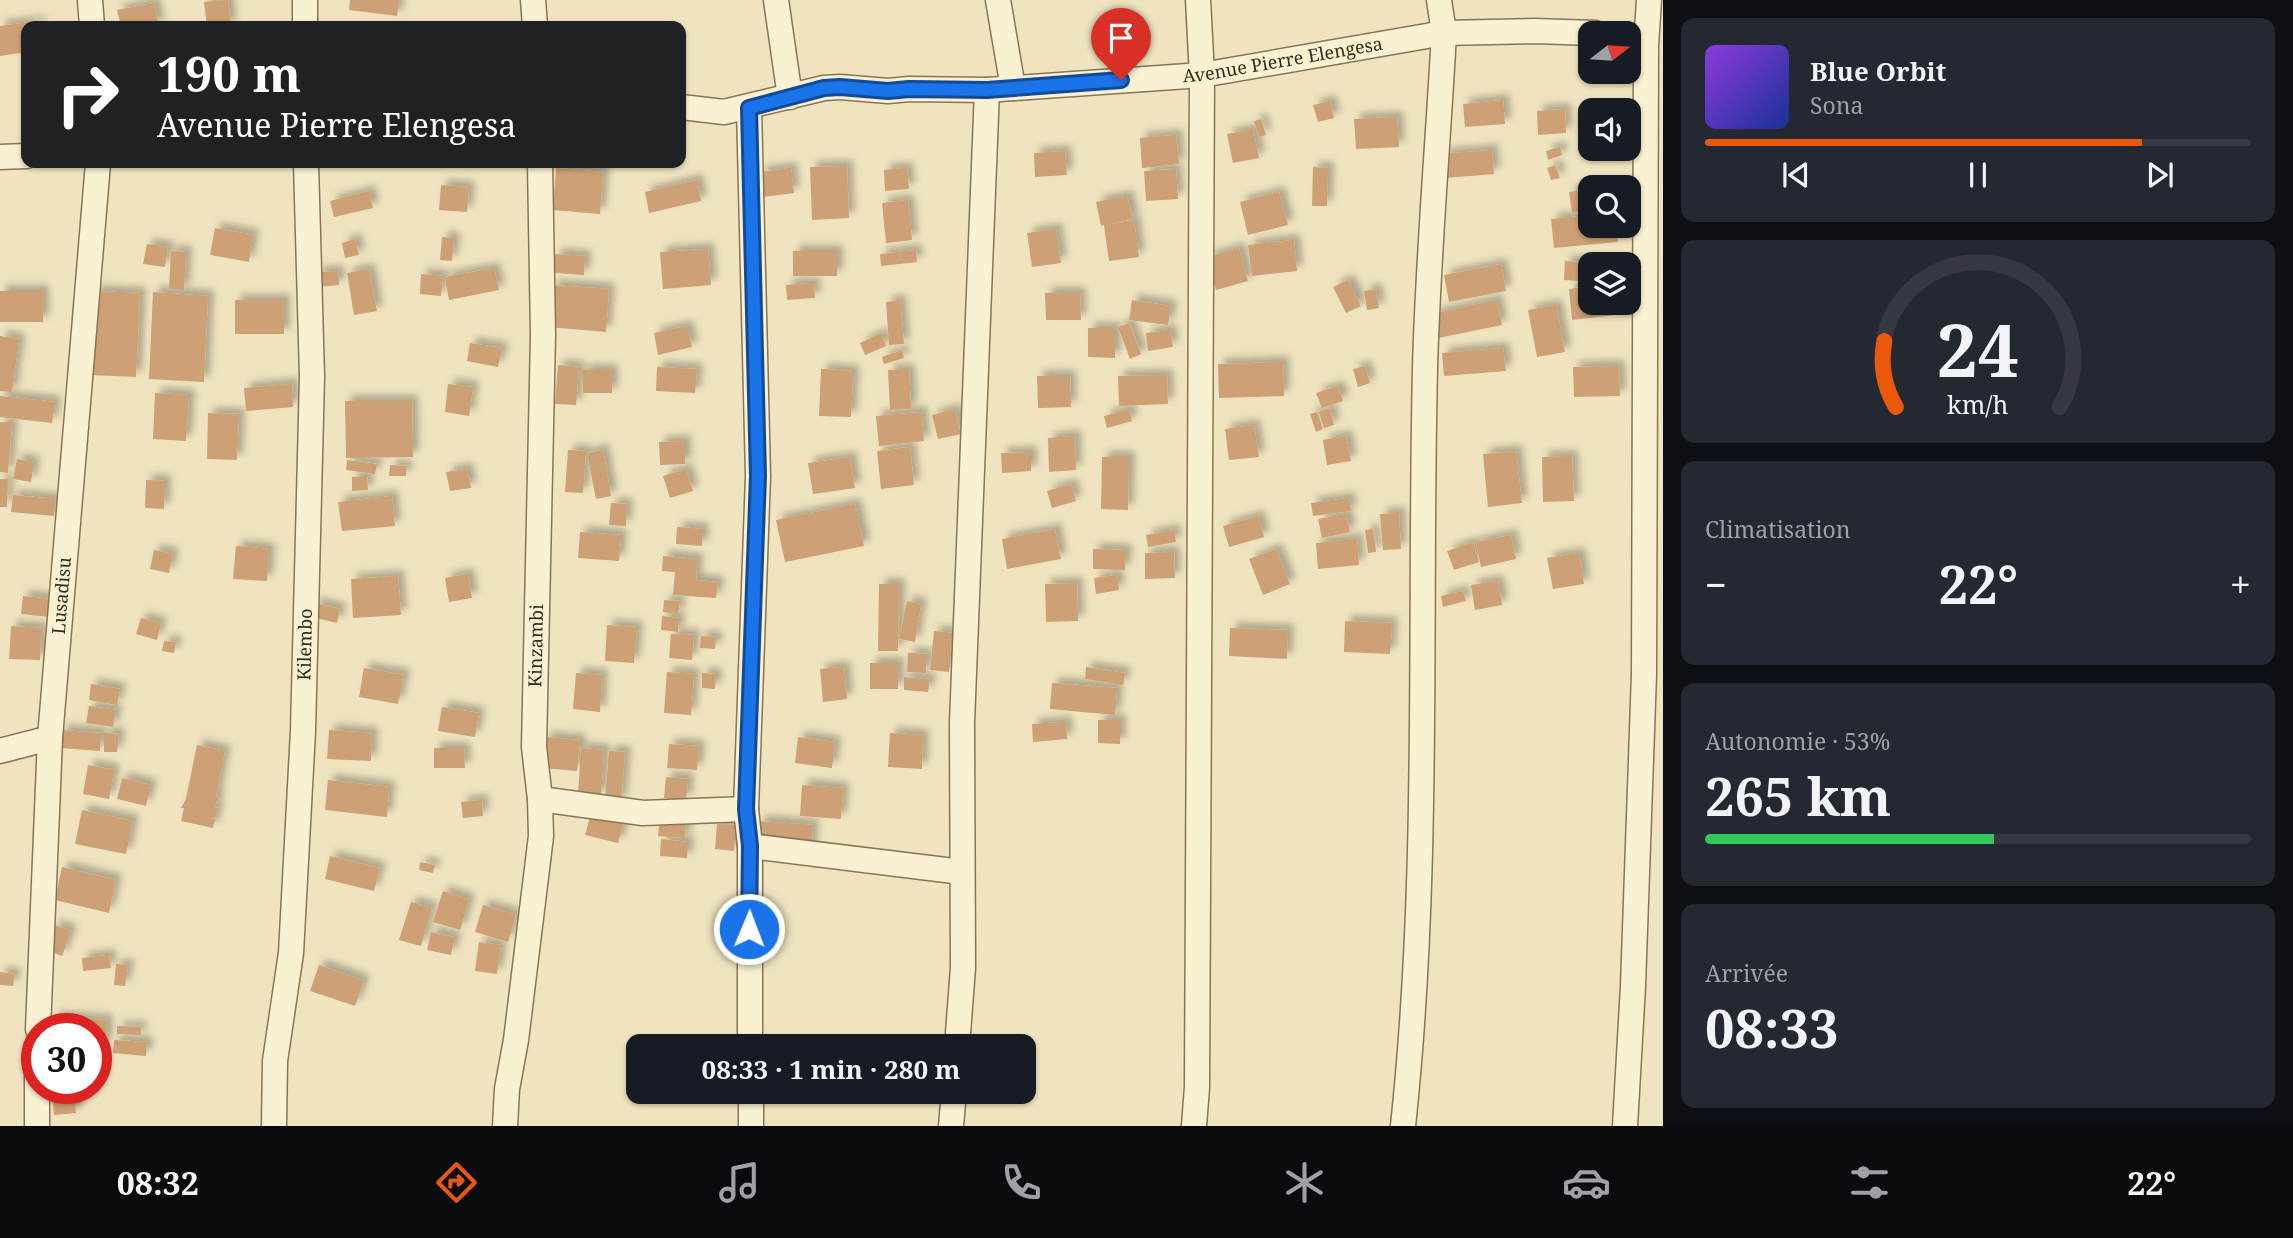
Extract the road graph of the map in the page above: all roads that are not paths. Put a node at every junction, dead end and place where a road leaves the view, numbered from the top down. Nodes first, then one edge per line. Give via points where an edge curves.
1 (90, 0) edge
2 (306, 0) edge
3 (533, 0) edge
4 (776, 0) edge
5 (998, 0) edge
6 (1198, 0) edge
7 (1439, 0) edge
8 (1649, 0) edge
9 (92, 21) edge
10 (305, 21) edge
11 (535, 21) edge
12 (1578, 32) edge
13 (1444, 33) junction
14 (1646, 44) edge
15 (1202, 75) junction
16 (1013, 88) junction
17 (987, 90) junction
18 (790, 97) junction
19 (686, 108) edge
20 (749, 108) junction
21 (21, 156) edge
22 (0, 157) edge
23 (98, 168) edge
24 (306, 168) edge
25 (540, 168) edge
26 (50, 737) junction
27 (0, 751) edge
28 (540, 799) junction
29 (746, 809) junction
30 (750, 846) junction
31 (962, 873) junction
32 (39, 1013) edge
33 (750, 1034) edge
34 (958, 1034) edge
35 (37, 1104) edge
36 (751, 1104) edge
37 (953, 1104) edge
38 (37, 1126) edge
39 (274, 1126) edge
40 (505, 1126) edge
41 (751, 1126) edge
42 (951, 1126) edge
43 (1194, 1126) edge
44 (1403, 1126) edge
45 (1625, 1126) edge

1 - 9 street
2 - 10 street
3 - 11 street
4 - 18 street
5 - 16 street
6 - 15 street
7 - 13 street
8 - 14 street
12 - 13 street, Avenue Pierre Elengesa
13 - 15 street, Avenue Pierre Elengesa
13 - 44 street via 1425,366 1415,991
14 - 45 street via 1644,674
15 - 16 street, Avenue Pierre Elengesa
15 - 43 street
16 - 17 street, Avenue Pierre Elengesa
17 - 18 street, Avenue Pierre Elengesa via 840,87
17 - 31 street via 962,723
18 - 20 street, Avenue Pierre Elengesa
19 - 20 street, Avenue Pierre Elengesa via 718,113
20 - 29 street via 758,476
21 - 22 street
23 - 26 street, Lusadisu
24 - 39 street, Kilembo via 313,377 303,731 291,953 275,1061
25 - 28 street, Kinzambi via 543,335 534,747
26 - 27 street
26 - 32 street, Lusadisu
28 - 29 street via 643,813
28 - 40 street, Kinzambi via 541,836
29 - 30 street
30 - 31 street
30 - 33 street
31 - 34 street
35 - 38 street
36 - 41 street
37 - 42 street

